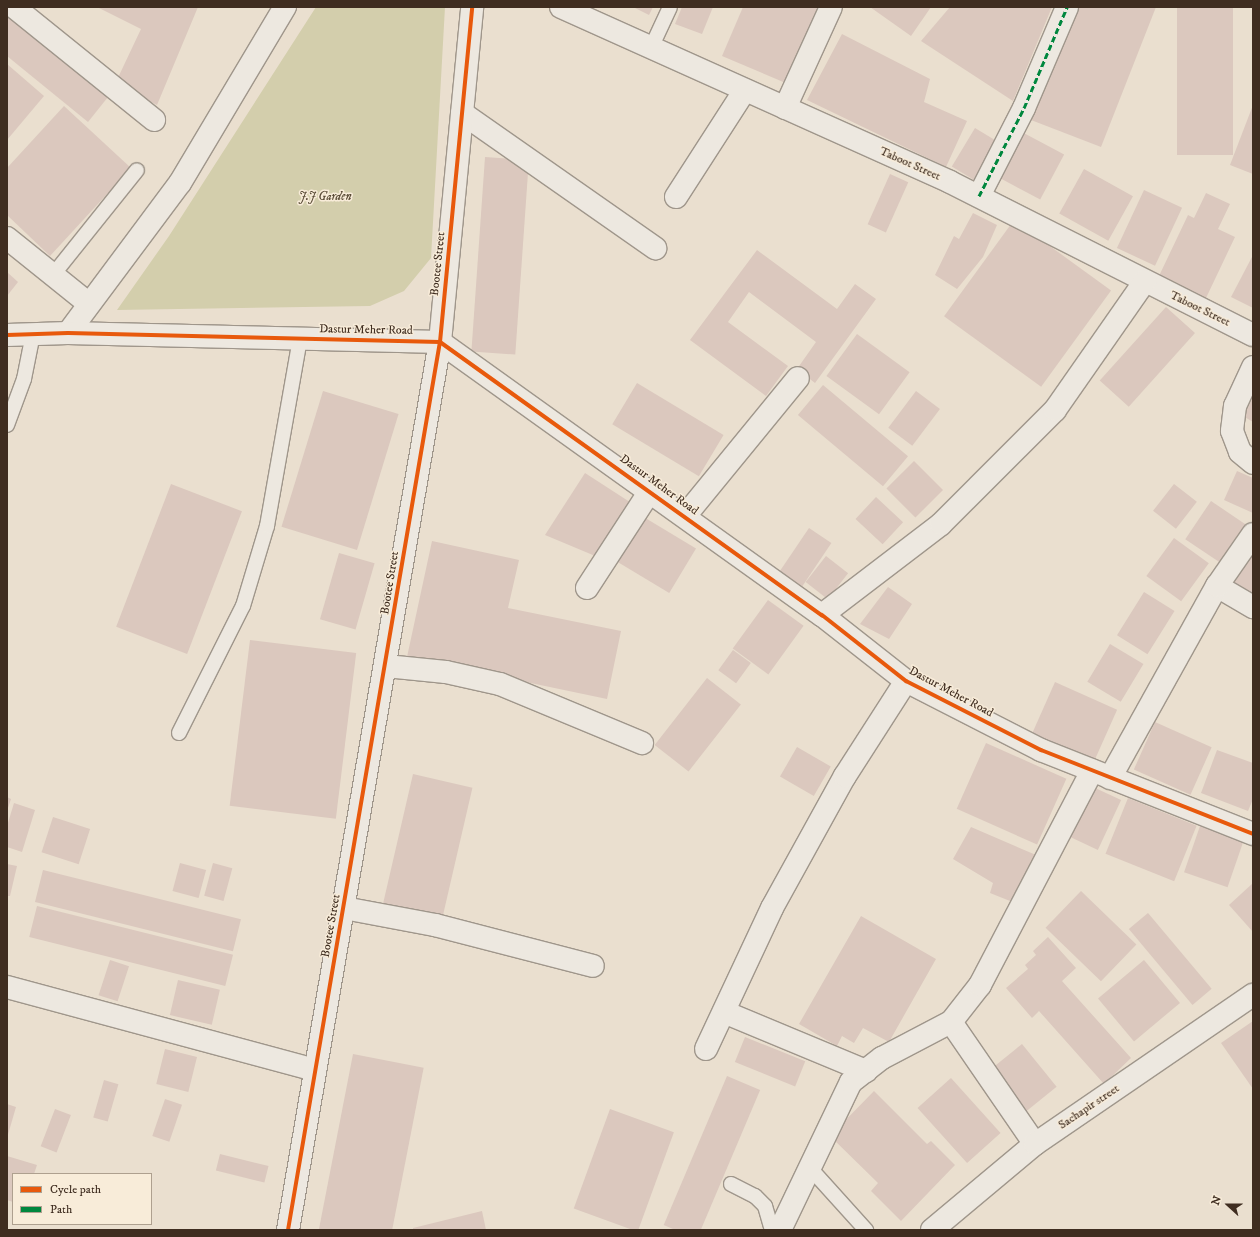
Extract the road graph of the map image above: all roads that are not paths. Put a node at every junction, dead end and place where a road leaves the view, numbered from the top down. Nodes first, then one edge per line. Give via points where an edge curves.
1 (284, 7) edge
2 (472, 7) edge
3 (561, 7) edge
4 (670, 7) edge
5 (831, 7) edge
6 (1067, 7) edge
7 (22, 9) edge
8 (651, 48) junction
9 (745, 90) junction
10 (785, 108) junction
11 (462, 113) junction
12 (154, 120) dead end
13 (137, 170) dead end
14 (978, 196) junction
15 (676, 197) dead end
16 (7, 238) edge
17 (655, 248) dead end
18 (53, 275) junction
19 (1145, 281) junction
20 (89, 304) junction
21 (68, 333) junction
22 (33, 334) junction
23 (7, 335) edge
24 (1253, 335) edge
25 (300, 339) junction
26 (440, 342) junction
27 (1253, 368) edge
28 (798, 378) dead end
29 (7, 425) edge
30 (1253, 463) edge
31 (650, 491) junction
32 (685, 516) junction
33 (1253, 534) edge
34 (1216, 586) junction
35 (587, 588) dead end
36 (1253, 607) edge
37 (822, 616) junction
38 (386, 666) junction
39 (906, 681) junction
40 (179, 733) dead end
41 (642, 743) dead end
42 (1101, 774) junction
43 (1253, 834) edge
44 (344, 908) junction
45 (593, 966) dead end
46 (7, 987) edge
47 (1253, 995) edge
48 (724, 1012) junction
49 (951, 1022) junction
50 (706, 1049) dead end
51 (315, 1070) junction
52 (866, 1071) junction
53 (1035, 1144) junction
54 (810, 1168) junction
55 (731, 1184) dead end
56 (288, 1230) edge
57 (772, 1230) edge
58 (780, 1230) edge
59 (866, 1230) edge
60 (932, 1230) edge

1 - 20 street via 180,183
2 - 11 street, Bootee Street
3 - 8 street, Taboot Street
4 - 8 lane
5 - 10 street
6 - 14 street via 1024,108
7 - 12 street
8 - 9 street, Taboot Street
9 - 10 street, Taboot Street
9 - 15 street
10 - 14 street, Taboot Street
11 - 17 street
11 - 26 street, Bootee Street
13 - 18 lane
14 - 19 street, Taboot Street
16 - 18 street
18 - 20 street
19 - 24 street, Taboot Street
19 - 37 street via 1055,410 941,524
20 - 21 street
21 - 22 street, Dastur Meher Road
21 - 25 street, Dastur Meher Road
22 - 23 street, Dastur Meher Road
22 - 29 lane via 24,379
25 - 26 street, Dastur Meher Road
25 - 40 lane via 267,526 243,606
26 - 31 street, Dastur Meher Road
26 - 38 street, Bootee Street
27 - 30 street via 1235,406 1232,431 1240,452
28 - 32 street
31 - 32 street, Dastur Meher Road
31 - 35 street
32 - 37 street, Dastur Meher Road
33 - 34 street
34 - 36 street
34 - 42 street
37 - 39 street, Dastur Meher Road
38 - 41 street via 446,672 500,684
38 - 44 street, Bootee Street
39 - 42 street, Dastur Meher Road via 1041,750
39 - 48 street via 845,776 772,908
42 - 43 street, Dastur Meher Road
42 - 49 street via 980,985
44 - 45 street via 436,924
44 - 51 street, Bootee Street
46 - 51 street
47 - 53 street, Sachapir street
48 - 50 street
48 - 52 street
49 - 52 street
49 - 53 street
51 - 56 street, Bootee Street
52 - 54 street via 851,1082
53 - 60 street, Sachapir street
54 - 58 street
54 - 59 lane
55 - 57 lane via 755,1196 765,1206

